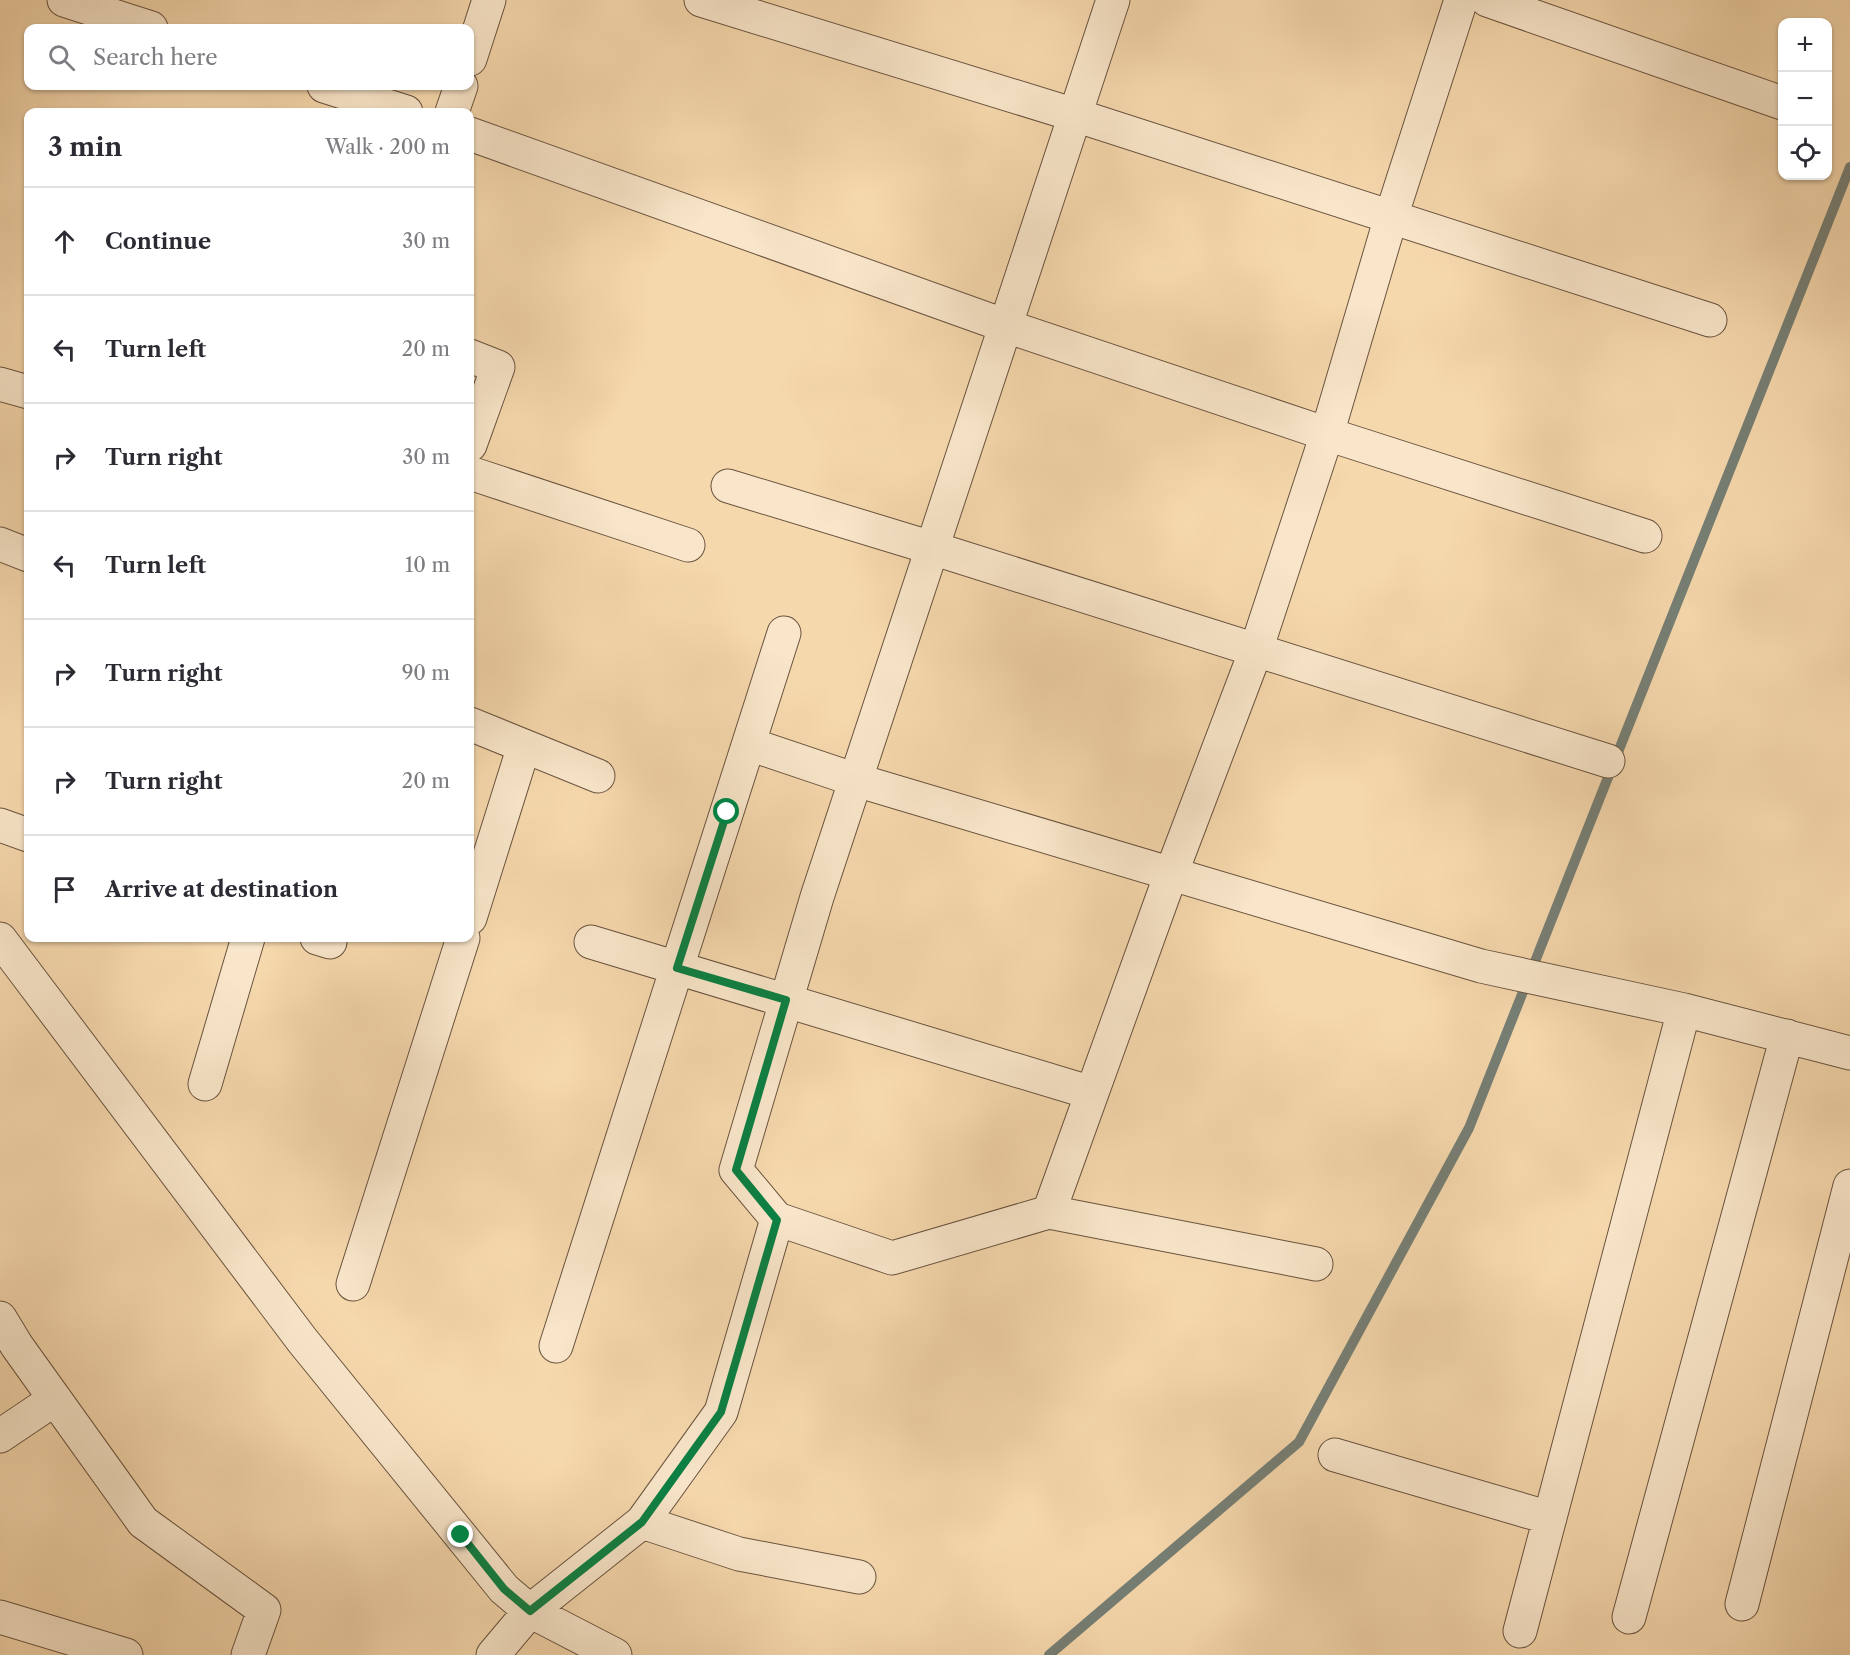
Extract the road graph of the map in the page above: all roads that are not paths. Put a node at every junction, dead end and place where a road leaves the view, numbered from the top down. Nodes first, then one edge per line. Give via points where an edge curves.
1 (64, 0) edge
2 (489, 0) edge
3 (701, 0) edge
4 (1113, 0) edge
5 (1461, 0) edge
6 (1487, 0) edge
7 (139, 24) edge
8 (474, 47) edge
9 (337, 90) edge
10 (460, 90) edge
11 (1778, 102) edge
12 (393, 108) edge
13 (453, 108) edge
14 (1075, 116) junction
15 (474, 135) edge
16 (1391, 217) junction
17 (1710, 320) dead end
18 (1006, 326) junction
19 (474, 358) edge
20 (0, 384) edge
21 (24, 391) edge
22 (474, 434) edge
23 (1327, 434) junction
24 (474, 474) edge
25 (728, 486) dead end
26 (1645, 536) dead end
27 (0, 544) edge
28 (688, 545) dead end
29 (932, 548) junction
30 (24, 553) edge
31 (784, 633) dead end
32 (1256, 650) junction
33 (474, 726) edge
34 (749, 744) junction
35 (524, 746) junction
36 (1608, 761) dead end
37 (598, 776) dead end
38 (856, 780) junction
39 (0, 825) edge
40 (24, 834) edge
41 (1171, 874) junction
42 (474, 905) edge
43 (0, 939) edge
44 (247, 942) edge
45 (462, 942) edge
46 (591, 942) dead end
47 (677, 968) junction
48 (786, 1000) junction
49 (1684, 1010) junction
50 (1787, 1036) junction
51 (1850, 1053) edge
52 (205, 1084) dead end
53 (1092, 1093) junction
54 (1850, 1186) edge
55 (1049, 1212) junction
56 (777, 1220) junction
57 (1316, 1264) dead end
58 (353, 1284) dead end
59 (0, 1318) edge
60 (556, 1346) dead end
61 (55, 1399) junction
62 (0, 1436) edge
63 (1335, 1455) dead end
64 (1550, 1518) junction
65 (642, 1522) junction
66 (859, 1577) dead end
67 (1742, 1604) dead end
68 (530, 1611) junction
69 (0, 1617) edge
70 (1629, 1617) dead end
71 (1520, 1631) dead end
72 (126, 1655) edge
73 (248, 1655) edge
74 (493, 1655) edge
75 (615, 1655) edge

1 - 7 street
2 - 8 street
3 - 14 street
4 - 14 street
5 - 16 street
6 - 11 street
9 - 12 street
10 - 13 street
14 - 16 street
14 - 18 street
15 - 18 street
16 - 17 street
16 - 23 street
18 - 23 street
18 - 29 street
19 - 22 street via 498,367
20 - 21 street
23 - 26 street
23 - 32 street
24 - 28 street
25 - 29 street
27 - 30 street
29 - 32 street
29 - 38 street
31 - 34 street
32 - 36 street
32 - 41 street
33 - 35 street
34 - 38 street
34 - 47 street
35 - 37 street
35 - 42 street
38 - 41 street
38 - 48 street
39 - 40 street
41 - 49 street via 1481,966
41 - 53 street
43 - 68 street via 302,1341 504,1589
44 - 52 street
45 - 58 street
46 - 47 street
47 - 48 street
47 - 60 street
48 - 53 street
48 - 56 street via 736,1170
49 - 50 street
49 - 64 street
50 - 51 street
50 - 70 street
53 - 55 street
54 - 67 street
55 - 56 street via 892,1258
55 - 57 street
56 - 65 street via 721,1412
59 - 61 street
61 - 62 street
61 - 73 street via 143,1522 264,1610
63 - 64 street
64 - 71 street
65 - 66 street via 739,1554
65 - 68 street
68 - 74 street
68 - 75 street
69 - 72 street

